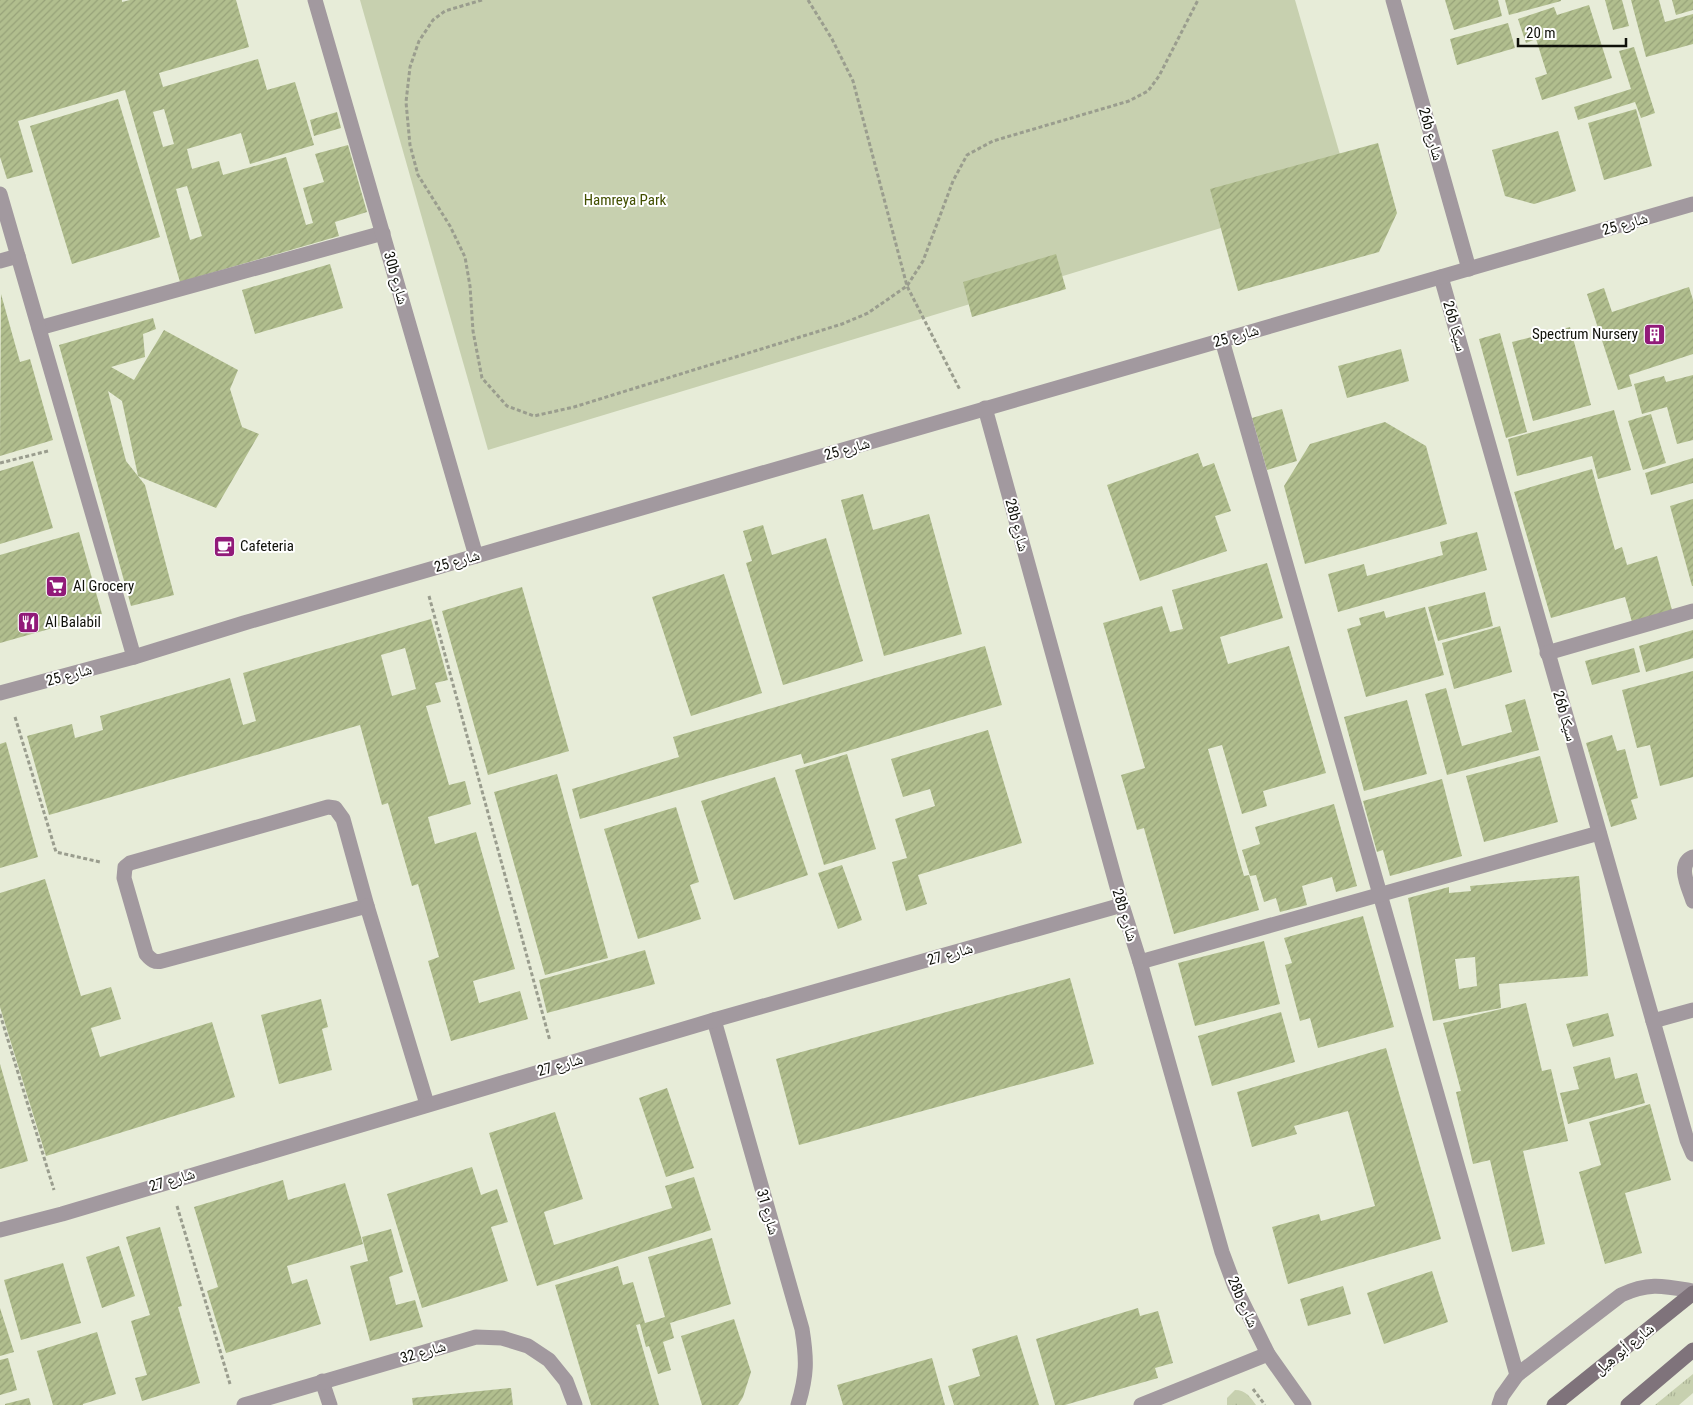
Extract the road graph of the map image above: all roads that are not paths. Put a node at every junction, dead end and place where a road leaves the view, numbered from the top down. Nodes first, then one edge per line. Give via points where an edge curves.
1 (315, 0) edge
2 (1393, 0) edge
3 (0, 194) edge
4 (1693, 204) edge
5 (383, 233) junction
6 (18, 256) junction
7 (0, 261) edge
8 (1469, 268) junction
9 (1440, 277) junction
10 (38, 328) junction
11 (1222, 340) junction
12 (978, 410) junction
13 (476, 556) junction
14 (1693, 611) edge
15 (1547, 653) junction
16 (134, 657) junction
17 (4, 692) edge
18 (1599, 833) junction
19 (1693, 857) edge
20 (1380, 895) junction
21 (1693, 901) edge
22 (1122, 905) junction
23 (367, 906) junction
24 (1140, 962) junction
25 (1693, 1010) edge
26 (714, 1020) junction
27 (1653, 1021) junction
28 (427, 1104) junction
29 (1693, 1154) edge
30 (0, 1230) edge
31 (1693, 1292) edge
32 (1693, 1350) edge
33 (1268, 1354) junction
34 (1517, 1375) junction
35 (322, 1381) junction
36 (244, 1405) edge
37 (330, 1405) edge
38 (575, 1405) edge
39 (798, 1405) edge
40 (1141, 1405) edge
41 (1304, 1405) edge
42 (1499, 1405) edge
43 (1554, 1405) edge
44 (1628, 1405) edge

1 - 5 street, 30b شارع
2 - 8 street, 26b شارع
3 - 6 street
4 - 8 street, شارع 25
5 - 10 street
5 - 13 street, 30b شارع
6 - 7 street
6 - 10 street
8 - 9 street, شارع 25
9 - 11 street, شارع 25
9 - 15 street, 26b سيكا
10 - 16 street
11 - 12 street, شارع 25
11 - 20 street
12 - 13 street, شارع 25
12 - 22 street, 28b شارع
13 - 16 street, شارع 25
14 - 15 street
15 - 18 street, 26b سيكا
16 - 17 street, شارع 25
18 - 20 street
18 - 27 street, 26b سيكا
19 - 21 street via 1685,863 1684,869
20 - 24 street
20 - 34 street
22 - 24 street, 28b شارع
22 - 26 street, شارع 27
23 - 23 street via 158,962 146,954 124,878 125,868 135,861 328,807 335,808 343,819
23 - 28 street
24 - 33 street, 28b شارع via 1222,1252 1235,1288
25 - 27 street
26 - 28 street, شارع 27
26 - 39 street, شارع 31 via 802,1329 807,1356 805,1382
27 - 29 street, 26b سيكا
28 - 30 street, شارع 27
31 - 34 street via 1655,1286 1637,1288 1621,1295
31 - 43 main road, شارع أبو هيل
32 - 44 main road
33 - 40 street
33 - 41 street, 28b شارع
34 - 42 street
35 - 36 street, شارع 32
35 - 37 street
35 - 38 street, شارع 32 via 476,1337 502,1338 528,1346 549,1360 566,1381

